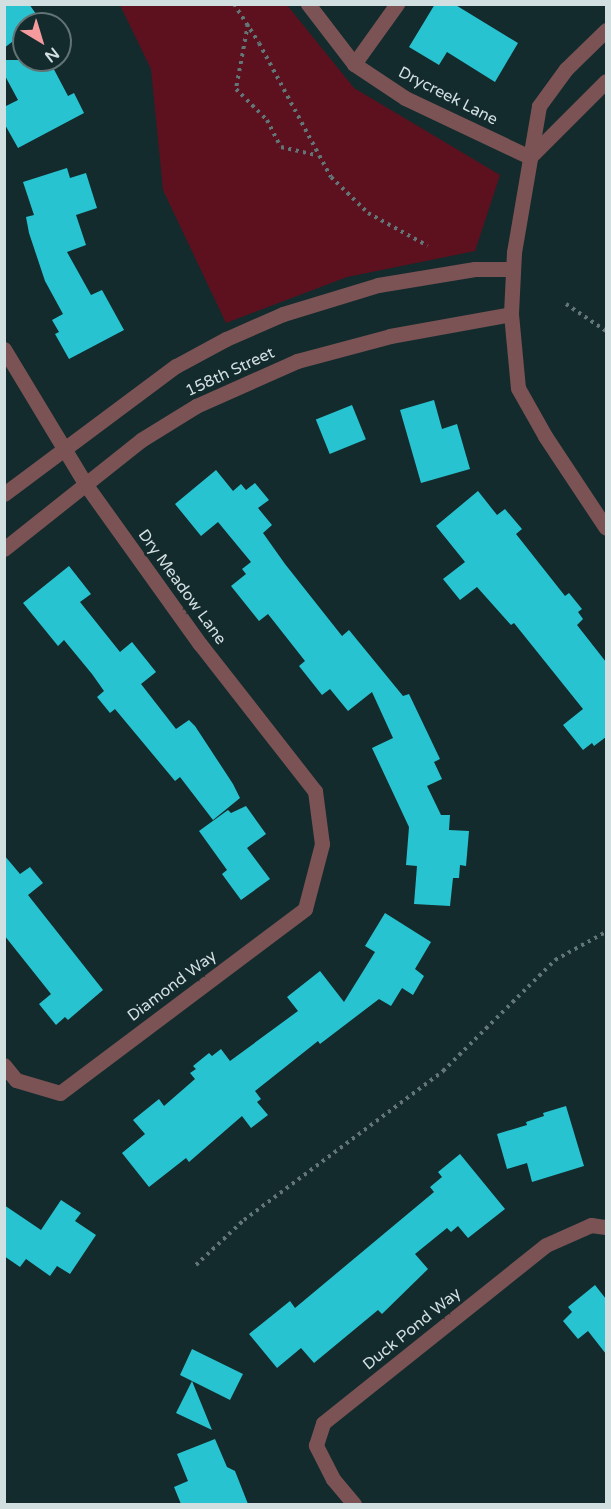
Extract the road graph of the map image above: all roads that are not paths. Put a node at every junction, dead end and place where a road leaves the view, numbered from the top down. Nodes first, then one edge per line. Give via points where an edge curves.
1 (308, 4) edge
2 (397, 4) edge
3 (606, 30) edge
4 (354, 64) junction
5 (606, 81) edge
6 (530, 157) junction
7 (512, 269) junction
8 (510, 314) junction
9 (4, 349) edge
10 (63, 448) junction
11 (86, 484) junction
12 (4, 494) edge
13 (606, 528) edge
14 (4, 549) edge
15 (322, 844) joint
16 (4, 1065) edge
17 (606, 1227) edge
18 (354, 1504) edge

1 - 4 street, Drycreek Lane
2 - 4 street
3 - 6 street via 566,69 539,106
4 - 6 street, Drycreek Lane via 405,98
5 - 6 street
6 - 7 street
7 - 8 street
7 - 10 street, 158th Street via 475,269 378,285 283,314 176,366
8 - 11 street, 158th Street via 390,336 297,361 196,406 141,440
8 - 13 street via 518,388
9 - 10 street, Dry Meadow Lane
10 - 11 street, Dry Meadow Lane
10 - 12 street, 158th Street
11 - 14 street, 158th Street
11 - 15 street, Dry Meadow Lane via 200,644 315,791
15 - 16 street, Diamond Way via 305,909 60,1093 16,1080
17 - 18 street, Duck Pond Way via 583,1228 546,1245 323,1423 316,1445 333,1479

